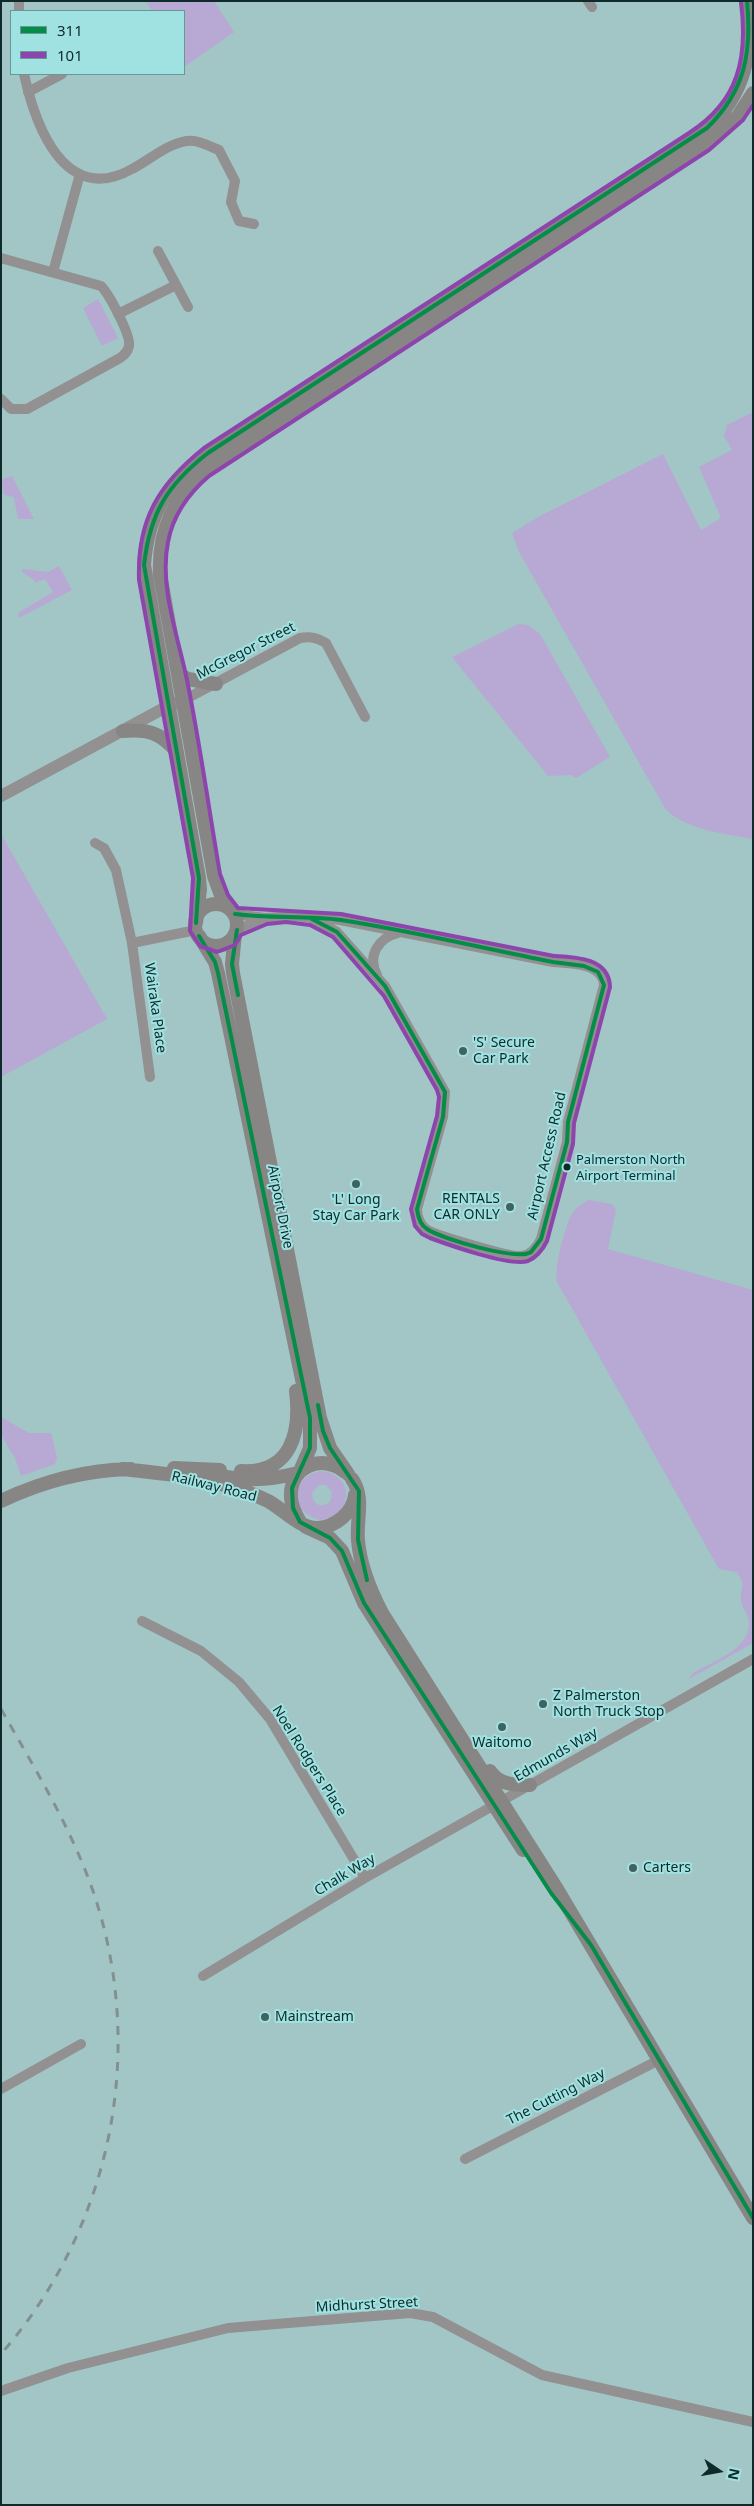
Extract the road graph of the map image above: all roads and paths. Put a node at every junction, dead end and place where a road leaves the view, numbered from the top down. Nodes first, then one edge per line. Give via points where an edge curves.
1 (747, 1) edge
2 (24, 75) edge
3 (60, 75) edge
4 (28, 92) junction
5 (753, 92) edge
6 (80, 174) junction
7 (254, 224) dead end
8 (158, 251) dead end
9 (1, 258) edge
10 (53, 272) junction
11 (176, 284) junction
12 (188, 307) dead end
13 (118, 314) junction
14 (1, 399) edge
15 (179, 674) junction
16 (216, 684) junction
17 (184, 700) junction
18 (168, 706) junction
19 (365, 716) dead end
20 (123, 731) junction
21 (176, 751) junction
22 (1, 796) edge
23 (95, 843) dead end
24 (233, 912) junction
25 (265, 918) junction
26 (312, 918) junction
27 (197, 929) junction
28 (236, 932) junction
29 (399, 933) junction
30 (132, 943) junction
31 (385, 986) junction
32 (150, 1078) dead end
33 (285, 1305) junction
34 (163, 1468) junction
35 (122, 1469) junction
36 (299, 1472) junction
37 (350, 1477) junction
38 (1, 1501) edge
39 (303, 1524) junction
40 (142, 1621) dead end
41 (753, 1660) edge
42 (432, 1692) junction
43 (530, 1785) junction
44 (498, 1804) junction
45 (365, 1878) junction
46 (203, 1976) dead end
47 (81, 2044) dead end
48 (660, 2060) junction
49 (1, 2089) edge
50 (465, 2159) dead end
51 (753, 2218) edge
52 (1, 2391) edge
53 (753, 2422) edge

1 - 18 main road via 752,42 746,74 728,107 708,128 208,453 173,483 152,522 144,566
2 - 4 street
3 - 4 street
4 - 6 street via 48,144 60,161
5 - 15 main road via 738,116 712,141 195,480 185,490 169,516 159,558
6 - 7 street via 101,178 117,176 176,144 193,141 219,150 235,181 231,202 239,221
6 - 10 street
8 - 11 street
9 - 10 street
10 - 13 street via 101,286
11 - 12 street
11 - 13 street
13 - 14 street via 130,342 127,352 120,358 27,409 11,409
15 - 16 main road
15 - 17 main road
16 - 17 street, McGregor Street
16 - 19 street, McGregor Street via 300,638 318,638 326,643
17 - 18 street, McGregor Street
17 - 24 main road via 217,887
18 - 20 street, McGregor Street
18 - 21 main road
20 - 21 main road via 158,733
20 - 22 street, McGregor Street
21 - 27 main road via 199,878
23 - 30 street, Wairaka Place via 104,848 116,870
24 - 25 street, Airport Access Road
24 - 27 main road via 212,904 201,910
24 - 28 main road, Airport Drive
25 - 26 street, Airport Access Road
25 - 28 street, Airport Access Road
26 - 29 street, Airport Access Road via 340,920
26 - 31 street, Airport Access Road via 337,932
27 - 28 main road via 204,942 218,946
27 - 30 street
27 - 33 main road, Airport Drive via 218,974
28 - 37 main road, Airport Drive via 233,973 320,1418 330,1448
29 - 31 street via 382,942 374,954 375,970
29 - 31 street, Airport Access Road via 552,962 568,962 595,970 603,978 604,985 568,1122 567,1142 541,1239 528,1254 515,1256 485,1250 432,1233 420,1222 418,1209 443,1117 445,1092
30 - 32 street, Wairaka Place
33 - 34 main road via 299,1410 297,1432 289,1450 275,1463 259,1470
33 - 36 main road, Airport Drive via 311,1428 310,1448
34 - 35 main road, Railway Road
34 - 36 main road, Railway Road via 252,1480 272,1480
35 - 38 main road, Railway Road via 53,1480
35 - 39 main road, Railway Road via 187,1478 248,1492
36 - 37 main road via 320,1462 340,1467
36 - 39 main road via 290,1497
37 - 39 main road via 355,1489 354,1499 344,1517 318,1528
37 - 42 main road, Railway Road via 359,1496 358,1540 369,1586 391,1628
39 - 44 main road, Railway Road via 330,1538 342,1551 364,1603
40 - 45 street, Noel Rodgers Place via 201,1651 239,1682 270,1719
41 - 43 street, Edmunds Way
42 - 43 main road via 458,1722 492,1774 512,1785
42 - 44 main road, Railway Road
43 - 44 street, Edmunds Way
44 - 45 street, Chalk Way
44 - 48 main road, Railway Road via 591,1945
45 - 46 street, Chalk Way
47 - 49 street
48 - 50 street, The Cutting Way
48 - 51 main road, Railway Road
52 - 53 street, Midhurst Street via 68,2368 228,2328 410,2313 433,2317 542,2375

